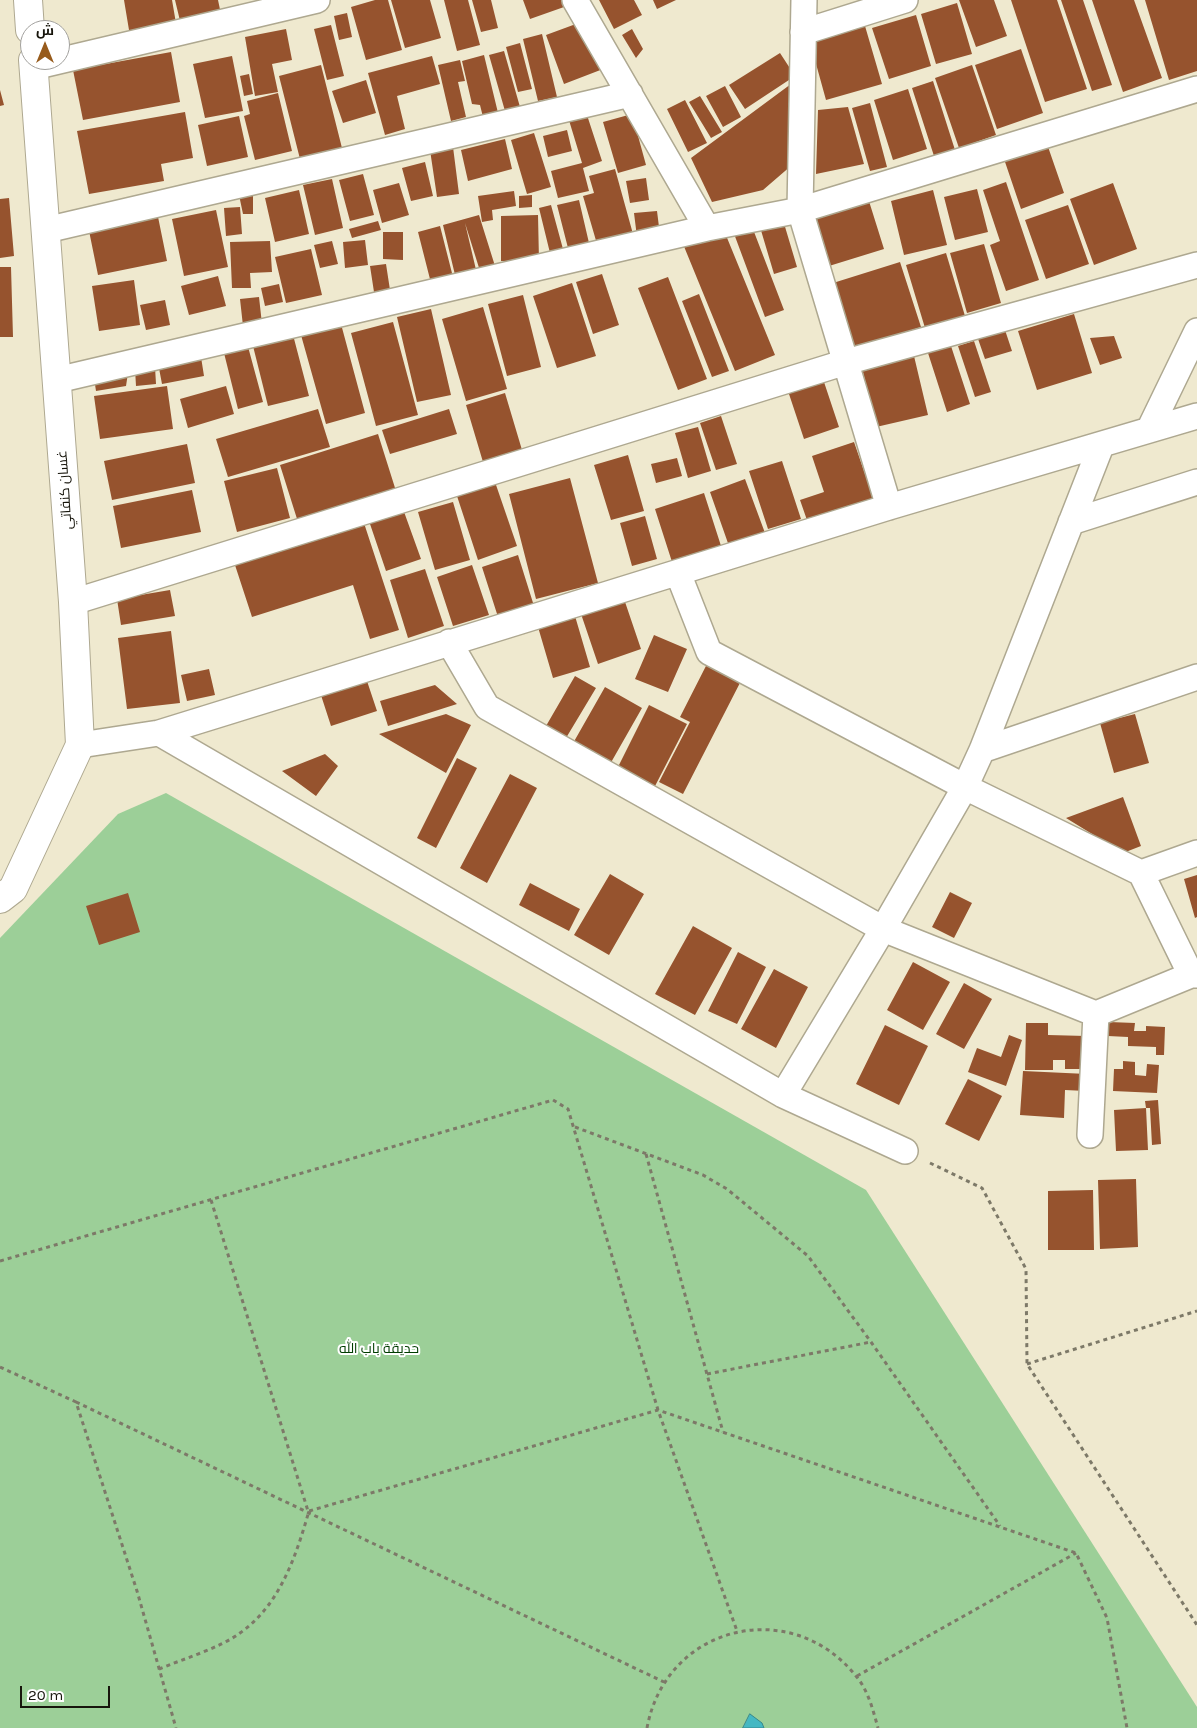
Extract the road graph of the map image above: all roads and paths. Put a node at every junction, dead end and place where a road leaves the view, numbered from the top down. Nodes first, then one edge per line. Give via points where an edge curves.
1 (28, 0) edge
2 (317, 0) edge
3 (575, 0) edge
4 (804, 0) edge
5 (905, 0) edge
6 (29, 20) edge
7 (804, 32) junction
8 (70, 55) edge
9 (34, 70) edge
10 (1197, 90) edge
11 (630, 94) junction
12 (800, 210) junction
13 (707, 228) junction
14 (46, 230) junction
15 (1197, 265) edge
16 (1197, 331) edge
17 (846, 362) junction
18 (56, 380) junction
19 (1197, 416) edge
20 (1149, 430) junction
21 (1101, 446) junction
22 (1197, 482) edge
23 (889, 507) junction
24 (1071, 522) junction
25 (678, 572) junction
26 (74, 602) junction
27 (449, 642) junction
28 (1197, 677) edge
29 (159, 733) junction
30 (80, 745) junction
31 (982, 750) junction
32 (965, 786) junction
33 (1197, 854) edge
34 (1141, 873) junction
35 (0, 899) edge
36 (883, 929) junction
37 (1194, 975) edge
38 (1096, 1014) junction
39 (782, 1095) junction
40 (574, 1127) junction
41 (1090, 1136) dead end
42 (905, 1151) joint
43 (646, 1153) junction
44 (211, 1200) junction
45 (0, 1261) edge
46 (1197, 1311) edge
47 (871, 1342) junction
48 (1027, 1364) junction
49 (0, 1367) edge
50 (707, 1374) junction
51 (76, 1402) junction
52 (658, 1410) junction
53 (723, 1432) junction
54 (309, 1511) junction
55 (1000, 1527) junction
56 (1076, 1553) junction
57 (1197, 1624) edge
58 (736, 1631) junction
59 (159, 1668) junction
60 (857, 1676) junction
61 (664, 1682) junction
62 (176, 1728) edge
63 (648, 1728) edge
64 (878, 1728) edge
65 (1128, 1728) edge

1 - 6 street
2 - 8 street
3 - 11 street
4 - 7 street
5 - 7 street
7 - 12 street
9 - 14 street, غسان كنفاتي
10 - 12 street
11 - 13 street
11 - 14 street
12 - 13 street
12 - 17 street
13 - 18 street
14 - 18 street, غسان كنفاتي
15 - 17 street
16 - 20 street
17 - 23 street
17 - 26 street
18 - 26 street, غسان كنفاتي
19 - 20 street
20 - 21 street
21 - 23 street
21 - 24 street
22 - 24 street
23 - 25 street
24 - 31 street
25 - 27 street
25 - 32 street via 709,652
26 - 30 street, غسان كنفاتي
27 - 29 street
27 - 36 street via 487,707
28 - 31 street
29 - 30 street
29 - 39 street
30 - 35 street, غسان كنفاتي via 13,889
31 - 32 street
32 - 34 street
32 - 36 street
33 - 34 street
34 - 37 street
36 - 38 street
36 - 39 street
37 - 38 street
38 - 41 street
39 - 42 street
40 - 43 path
40 - 44 path via 568,1109 554,1100
40 - 52 path
42 - 48 path via 982,1188 1026,1269
43 - 47 path via 704,1175 727,1189 808,1256
43 - 50 path
44 - 45 path
44 - 54 path
46 - 48 path
47 - 50 path
47 - 55 path
48 - 57 path
49 - 51 path
50 - 53 path
51 - 54 path
51 - 59 path
52 - 53 path
52 - 54 path
52 - 58 path
53 - 55 path
54 - 59 path via 298,1551 273,1601 240,1633
54 - 61 path
55 - 56 path
56 - 60 path
56 - 65 path via 1107,1618
58 - 60 path via 770,1629 804,1636 833,1652
58 - 61 path via 708,1642 683,1659
59 - 62 path
60 - 64 path via 872,1703
61 - 63 path via 651,1710

